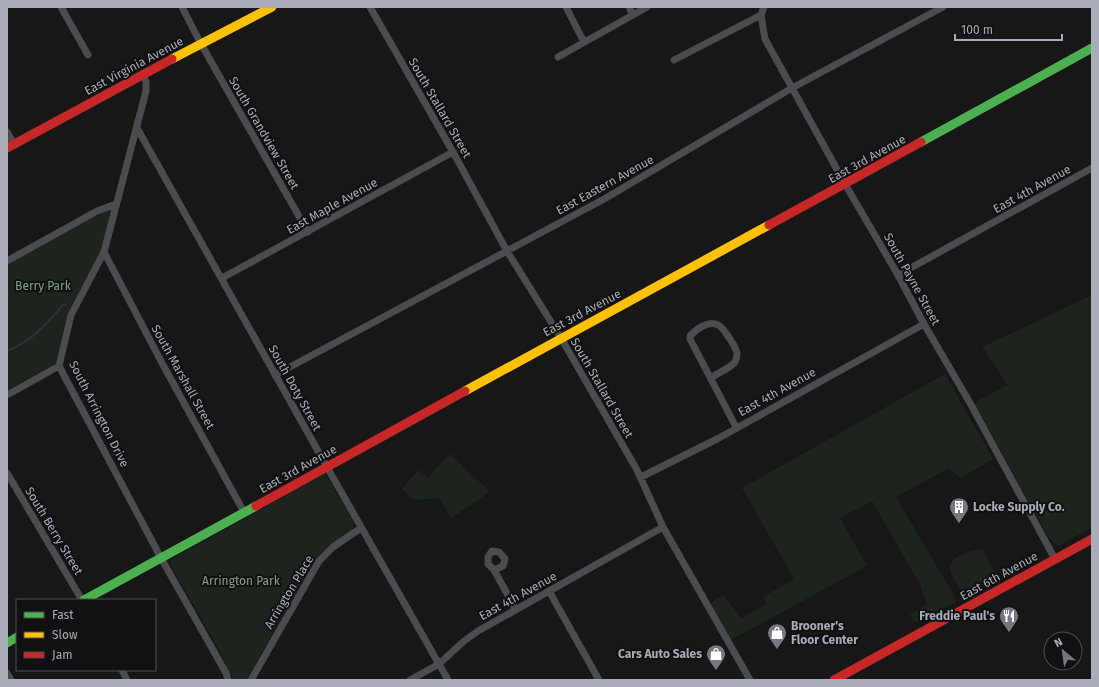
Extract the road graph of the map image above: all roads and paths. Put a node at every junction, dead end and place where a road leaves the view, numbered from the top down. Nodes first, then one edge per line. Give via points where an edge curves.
1 (60, 7) edge
2 (182, 7) edge
3 (272, 7) edge
4 (370, 7) edge
5 (566, 7) edge
6 (629, 7) edge
7 (647, 7) edge
8 (764, 7) edge
9 (943, 7) edge
10 (633, 15) junction
11 (761, 15) junction
12 (584, 42) junction
13 (202, 44) junction
14 (1092, 48) edge
15 (88, 55) dead end
16 (558, 57) dead end
17 (674, 60) dead end
18 (143, 74) junction
19 (792, 88) junction
20 (137, 128) junction
21 (7, 132) edge
22 (10, 146) edge
23 (453, 152) junction
24 (1092, 168) edge
25 (845, 184) junction
26 (116, 204) junction
27 (308, 232) junction
28 (507, 251) junction
29 (104, 252) junction
30 (7, 261) edge
31 (898, 275) junction
32 (222, 278) junction
33 (924, 324) junction
34 (561, 338) junction
35 (59, 366) junction
36 (275, 374) junction
37 (711, 378) junction
38 (7, 395) edge
39 (736, 427) junction
40 (327, 467) junction
41 (7, 474) edge
42 (641, 477) junction
43 (244, 512) junction
44 (663, 527) junction
45 (362, 528) junction
46 (1092, 538) edge
47 (161, 558) junction
48 (1055, 559) junction
49 (494, 570) dead end
50 (549, 591) junction
51 (82, 599) edge
52 (85, 599) edge
53 (516, 610) junction
54 (16, 638) edge
55 (7, 643) edge
56 (439, 664) junction
57 (122, 671) edge
58 (7, 673) edge
59 (11, 680) edge
60 (127, 680) edge
61 (228, 680) edge
62 (251, 680) edge
63 (410, 680) edge
64 (448, 680) edge
65 (599, 680) edge
66 (750, 680) edge
67 (834, 680) edge

1 - 15 street
2 - 13 street, South Grandview Street
3 - 13 street, East Virginia Avenue
4 - 23 street, South Stallard Street
5 - 12 street
6 - 10 street
7 - 10 street
8 - 11 street
9 - 19 street, East Eastern Avenue
10 - 12 street
11 - 17 street
11 - 19 street, South Payne Street via 766,39
12 - 16 street
13 - 18 street, East Virginia Avenue
13 - 27 street, South Grandview Street
14 - 25 street, East 3rd Avenue
18 - 20 street, South Arrington Drive via 146,91
18 - 22 street, East Virginia Avenue
19 - 25 street, South Payne Street
19 - 28 street, East Eastern Avenue via 606,198
20 - 26 street, South Arrington Drive
20 - 32 street, South Doty Street
21 - 22 street
23 - 27 street, East Maple Avenue
23 - 28 street, South Stallard Street
24 - 31 street, East 4th Avenue
25 - 31 street, South Payne Street
25 - 34 street, East 3rd Avenue
26 - 29 street, South Arrington Drive
26 - 30 street via 98,211
27 - 32 street, East Maple Avenue
28 - 34 street, South Stallard Street
28 - 36 street, East Eastern Avenue
29 - 35 street, South Arrington Drive via 71,314
29 - 43 street, South Marshall Street
31 - 33 street, South Payne Street
32 - 36 street, South Doty Street
33 - 39 street, East 4th Avenue
33 - 48 street, South Payne Street
34 - 40 street, East 3rd Avenue
34 - 42 street, South Stallard Street
35 - 38 street
35 - 47 street, South Arrington Drive
36 - 40 street, South Doty Street
37 - 37 street via 690,336 713,323 723,329 737,352 734,363
37 - 39 street
39 - 42 street, East 4th Avenue
40 - 43 street, East 3rd Avenue
40 - 45 street, South Doty Street
41 - 51 street, South Berry Street
42 - 44 street, South Stallard Street
43 - 47 street, East 3rd Avenue
44 - 50 street, East 4th Avenue
44 - 66 street, South Stallard Street
45 - 56 street, South Doty Street
45 - 62 street, Arrington Place via 333,547 320,560
46 - 48 street, East 6th Avenue
47 - 52 street, East 3rd Avenue
47 - 61 street, South Arrington Drive
48 - 67 street, East 6th Avenue
49 - 53 street
50 - 53 street, East 4th Avenue
50 - 65 street
53 - 56 street, East 4th Avenue via 478,631
54 - 55 street
56 - 63 street, East 4th Avenue
56 - 64 street, South Doty Street
57 - 60 street
58 - 59 street

